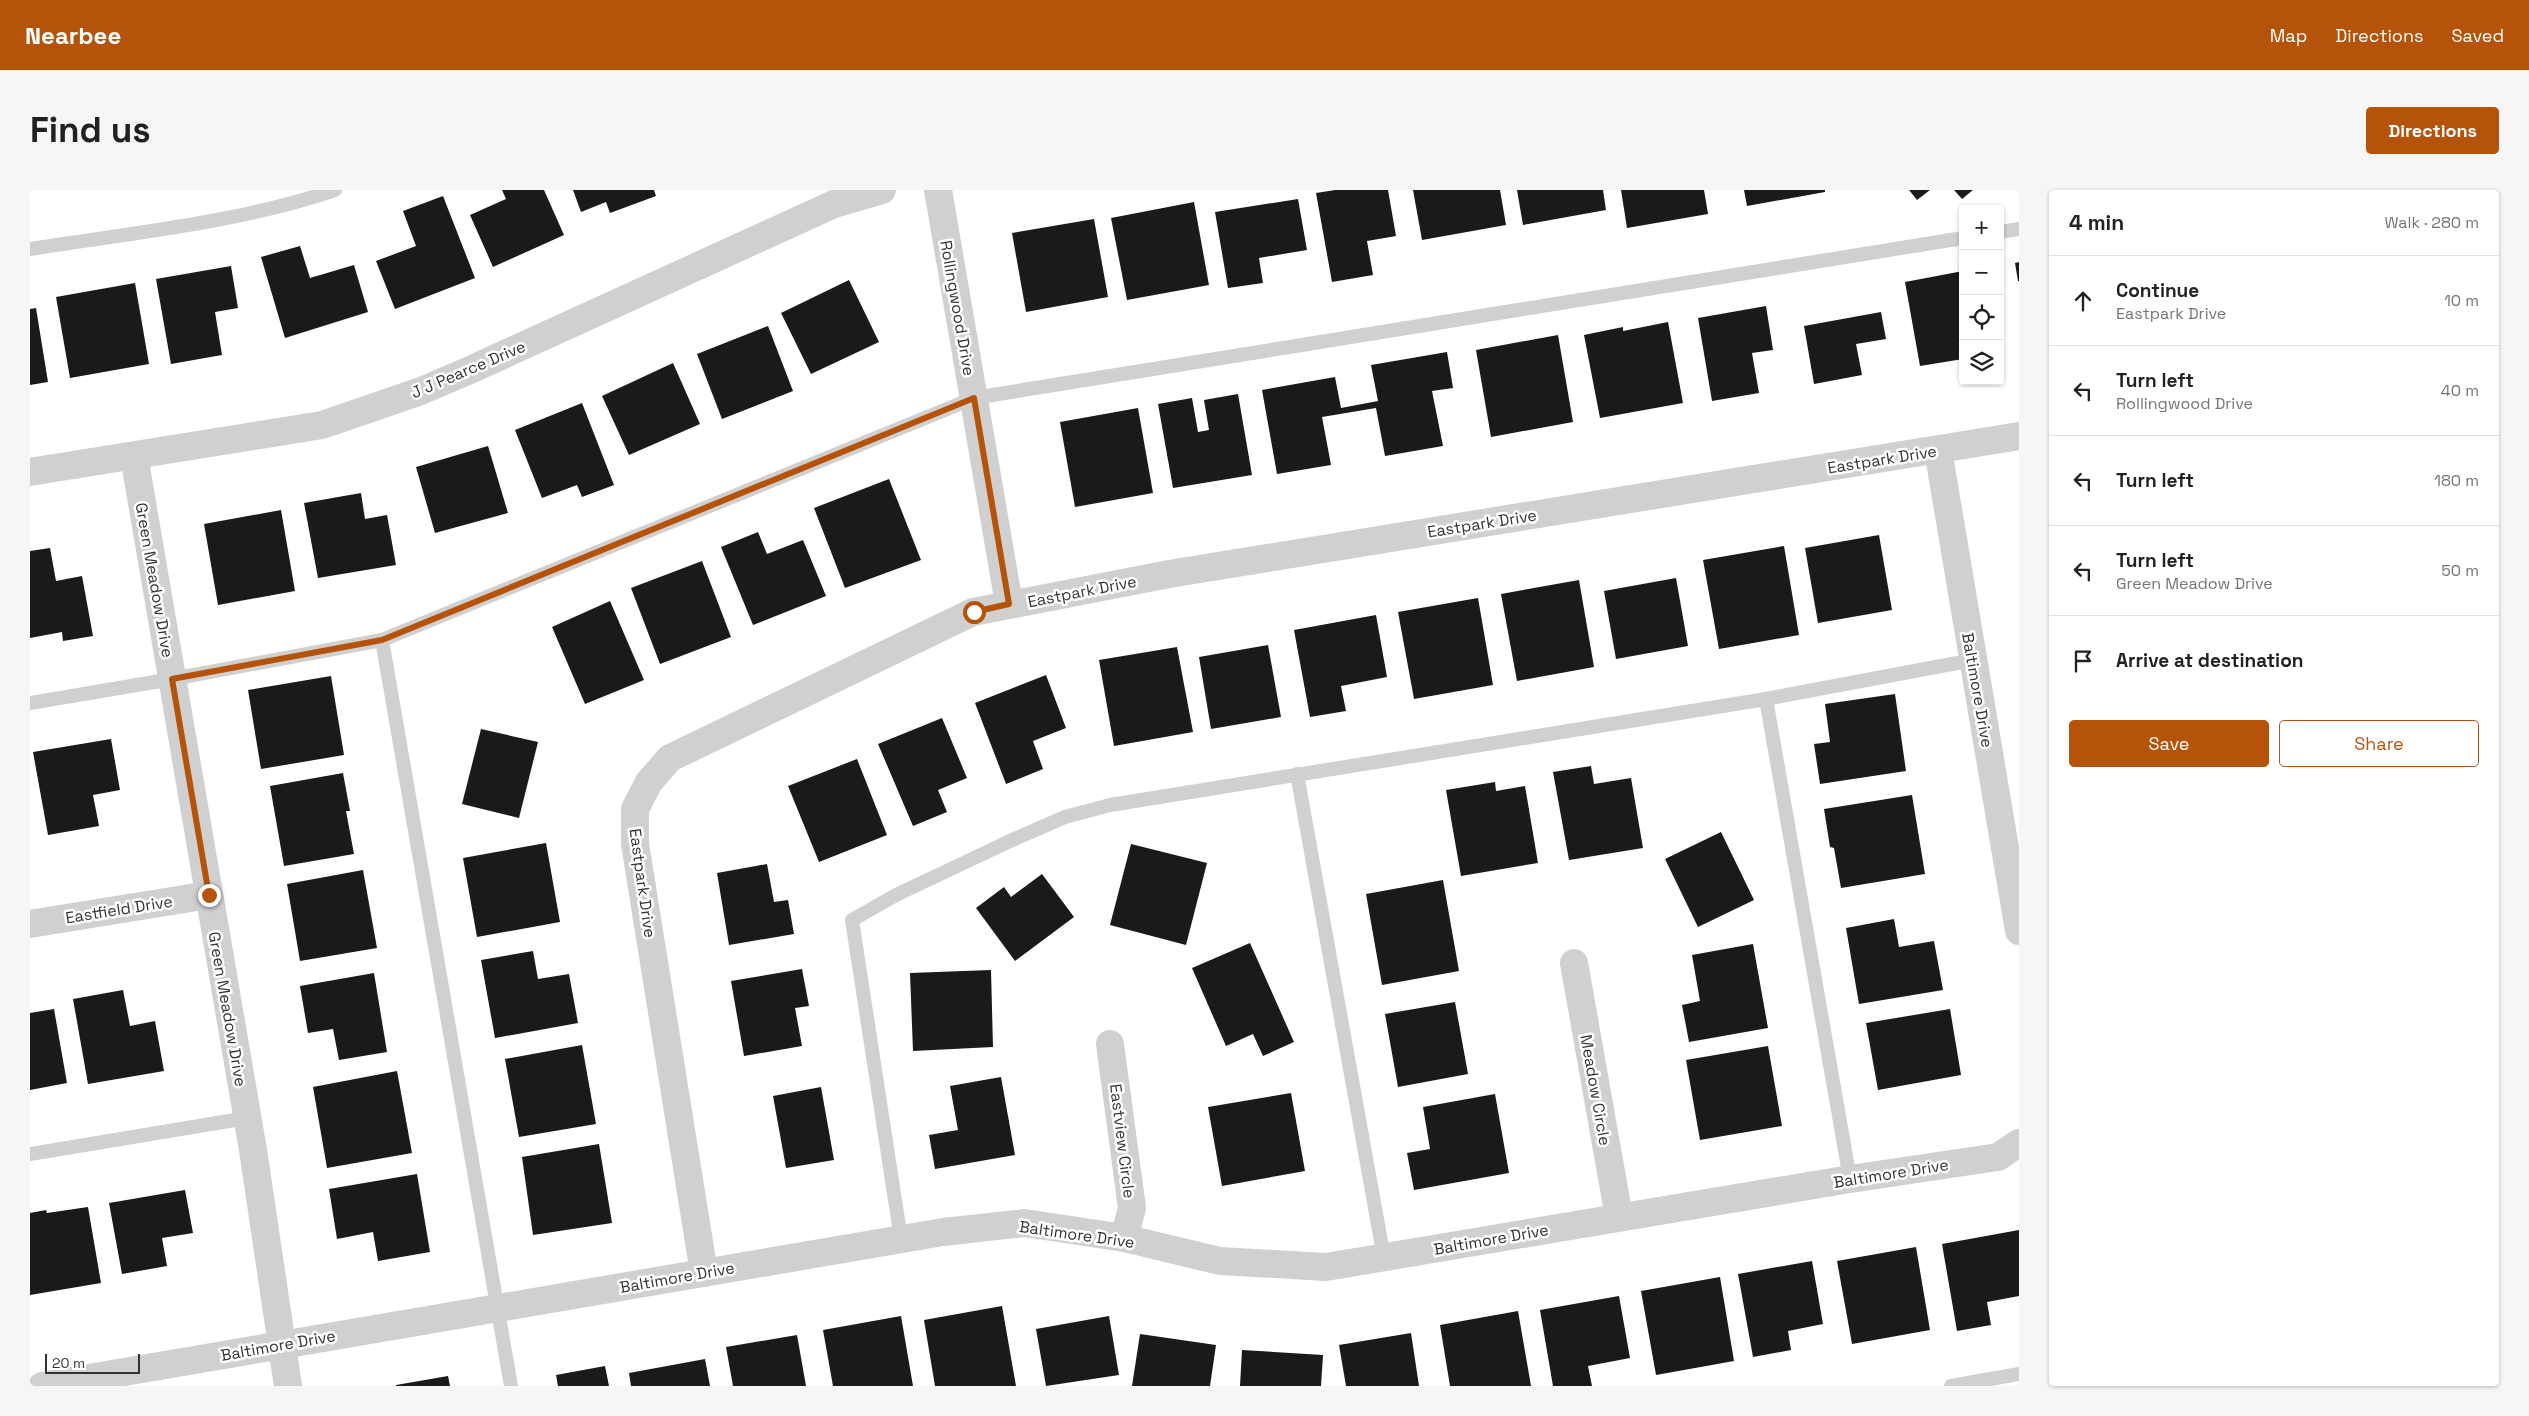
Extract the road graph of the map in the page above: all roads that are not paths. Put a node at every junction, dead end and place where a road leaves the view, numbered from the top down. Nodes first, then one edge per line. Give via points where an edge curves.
1 (334, 190) edge
2 (882, 190) edge
3 (938, 190) edge
4 (2019, 229) edge
5 (2004, 231) edge
6 (1959, 239) edge
7 (30, 249) edge
8 (974, 398) junction
9 (2019, 436) edge
10 (1938, 450) junction
11 (134, 456) junction
12 (30, 472) edge
13 (1009, 604) junction
14 (382, 640) junction
15 (1973, 660) junction
16 (172, 679) junction
17 (1766, 699) junction
18 (30, 702) edge
19 (1297, 774) junction
20 (209, 895) junction
21 (30, 924) edge
22 (2019, 931) edge
23 (1574, 963) dead end
24 (1110, 1044) dead end
25 (247, 1118) junction
26 (2019, 1143) edge
27 (30, 1154) edge
28 (1850, 1179) junction
29 (1619, 1217) junction
30 (1124, 1238) junction
31 (901, 1239) junction
32 (1384, 1258) junction
33 (704, 1272) junction
34 (497, 1308) junction
35 (281, 1344) junction
36 (2019, 1374) edge
37 (42, 1386) edge
38 (288, 1386) edge
39 (511, 1386) edge
40 (1951, 1386) edge

1 - 7 lane via 203,222
2 - 11 street, J J Pearce Drive via 834,204 421,391 322,425
3 - 8 street, Rollingwood Drive
4 - 5 lane
6 - 8 lane
8 - 13 street, Rollingwood Drive
8 - 14 lane
9 - 10 street, Eastpark Drive
10 - 13 street, Eastpark Drive via 1169,574
10 - 15 street, Baltimore Drive
11 - 12 street, J J Pearce Drive
11 - 16 street, Green Meadow Drive
13 - 33 street, Eastpark Drive via 974,612 670,758 649,782 635,809 635,844
14 - 16 lane
14 - 34 lane
15 - 17 lane
15 - 22 street, Baltimore Drive
16 - 18 lane
16 - 20 street, Green Meadow Drive
17 - 19 lane
17 - 28 lane
19 - 31 lane via 1110,805 1064,818 896,895 852,920
19 - 32 lane
20 - 21 street, Eastfield Drive
20 - 25 street, Green Meadow Drive
23 - 29 street, Meadow Circle
24 - 30 street, Eastview Circle via 1132,1208
25 - 27 lane
25 - 35 street, Green Meadow Drive
26 - 28 street, Baltimore Drive via 1998,1157
28 - 29 street, Baltimore Drive
29 - 32 street, Baltimore Drive
30 - 31 street, Baltimore Drive via 1025,1224
30 - 32 street, Baltimore Drive via 1220,1261 1326,1267
31 - 33 street, Baltimore Drive
33 - 34 street, Baltimore Drive
34 - 35 street, Baltimore Drive
34 - 39 lane
35 - 37 street, Baltimore Drive
35 - 38 street, Green Meadow Drive
36 - 40 lane

